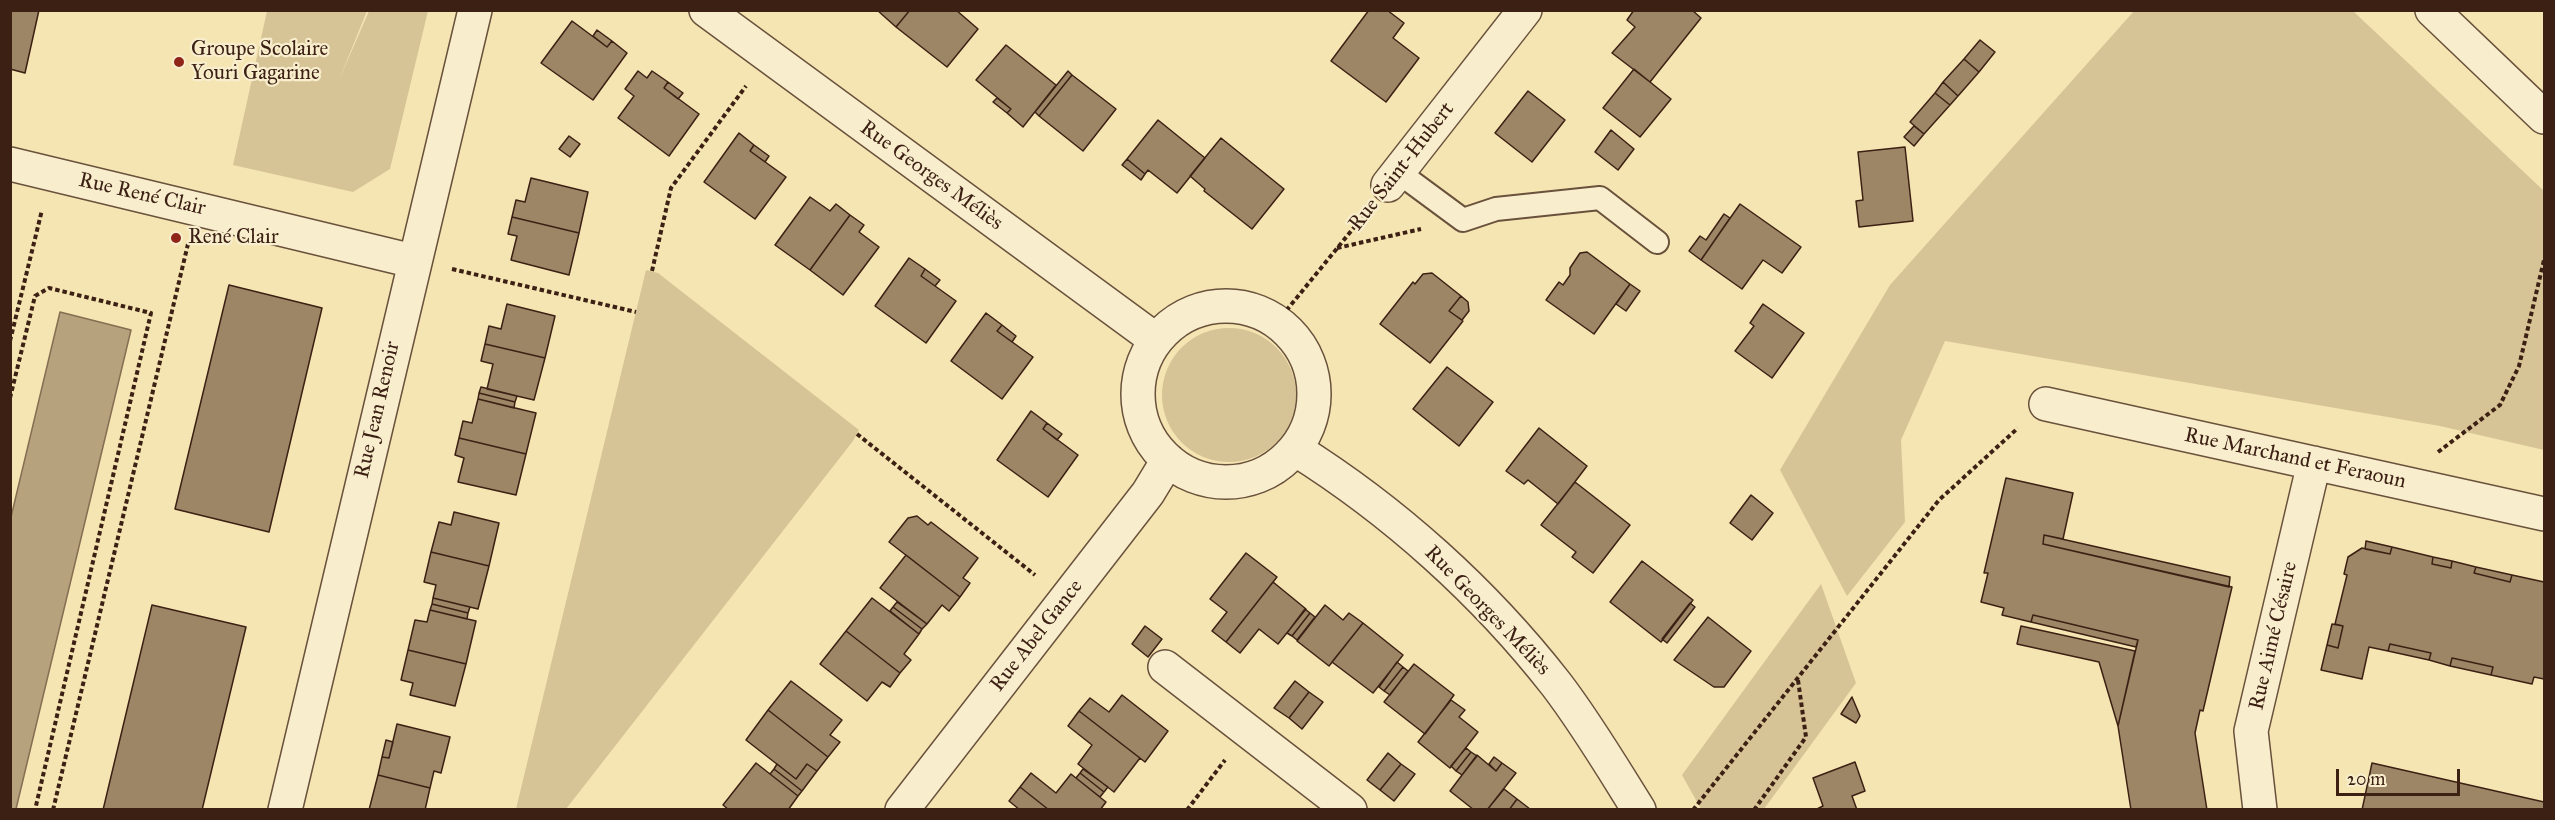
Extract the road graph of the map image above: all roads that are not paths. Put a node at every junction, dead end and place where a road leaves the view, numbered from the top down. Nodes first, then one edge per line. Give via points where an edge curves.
1 (475, 10) edge
2 (706, 10) edge
3 (1525, 10) edge
4 (2432, 10) edge
5 (2544, 117) edge
6 (10, 164) edge
7 (1393, 179) joint
8 (1657, 242) dead end
9 (413, 261) junction
10 (1156, 340) junction
11 (2046, 404) road end
12 (1295, 449) junction
13 (1168, 460) junction
14 (2314, 463) junction
15 (2544, 513) edge
16 (1165, 666) dead end
17 (285, 810) edge
18 (902, 810) edge
19 (1350, 810) edge
20 (1639, 810) edge
21 (2260, 810) edge

1 - 9 street, Rue Jean Renoir
2 - 10 street, Rue Georges Méliès
3 - 7 street, Rue Saint-Hubert
4 - 5 street
6 - 9 street, Rue René Clair
7 - 8 lane via 1463,220 1496,209 1600,198
9 - 17 street, Rue Jean Renoir
10 - 12 street via 1176,321 1200,309 1226,306 1253,310 1277,322 1298,342 1311,367 1315,396 1310,424
10 - 13 street via 1144,363 1138,389 1140,416 1151,440
11 - 14 street, Rue Marchand et Feraoun
12 - 13 street via 1274,469 1248,480 1220,482 1192,476
12 - 20 street, Rue Georges Méliès via 1364,495 1429,549 1491,610 1556,684
13 - 18 street, Rue Abel Gance via 1148,493
14 - 15 street, Rue Marchand et Feraoun
14 - 21 street, Rue Aimé Césaire via 2251,731
16 - 19 street

